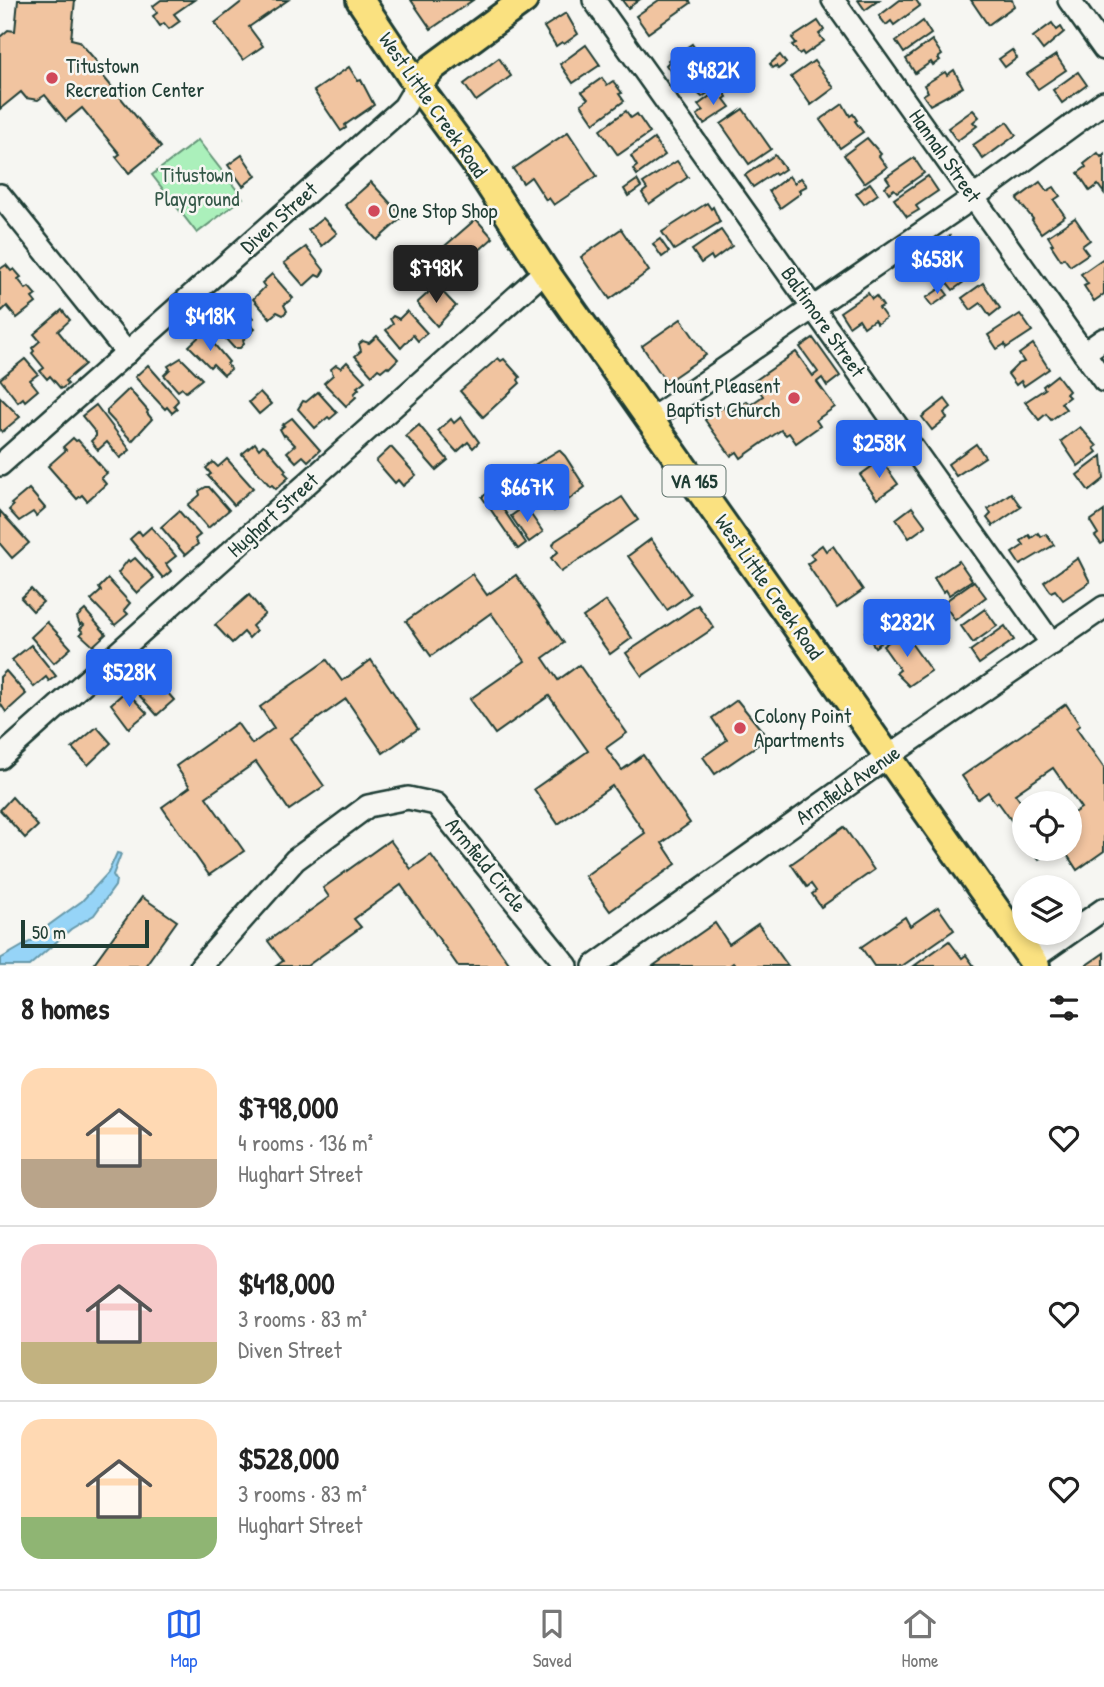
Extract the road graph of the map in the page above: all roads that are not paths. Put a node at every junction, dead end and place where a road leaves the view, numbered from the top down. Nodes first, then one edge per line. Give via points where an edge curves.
1 (360, 0) edge
2 (524, 0) edge
3 (594, 0) edge
4 (833, 0) edge
5 (1069, 0) edge
6 (1104, 49) edge
7 (417, 85) junction
8 (1104, 102) edge
9 (0, 195) edge
10 (974, 197) junction
11 (545, 271) junction
12 (812, 306) junction
13 (1104, 339) edge
14 (127, 353) junction
15 (1084, 353) junction
16 (1104, 381) edge
17 (650, 420) junction
18 (0, 464) edge
19 (1104, 607) edge
20 (1052, 643) junction
21 (889, 756) junction
22 (0, 758) edge
23 (1104, 909) edge
24 (1033, 963) edge
25 (201, 966) edge
26 (566, 966) edge
27 (594, 966) edge

1 - 7 main road, West Little Creek Road / VA 165
2 - 7 main road, Diven Street via 433,67
3 - 12 street, Baltimore Street
4 - 10 street, Hannah Street
5 - 6 street
7 - 11 main road, West Little Creek Road / VA 165
7 - 14 street, Diven Street via 404,107
8 - 10 street
9 - 14 street
10 - 12 street
10 - 15 street, Hannah Street
11 - 17 main road, West Little Creek Road / VA 165
11 - 22 street, Hughart Street
12 - 17 street
12 - 20 street, Baltimore Street
13 - 15 street
14 - 18 street, Diven Street
15 - 16 street, Hannah Street
17 - 21 main road, West Little Creek Road / VA 165
19 - 20 street, Armfield Avenue
20 - 21 street, Armfield Avenue
21 - 24 main road, West Little Creek Road / VA 165
21 - 27 street, Armfield Avenue
23 - 24 street
25 - 26 street, Armfield Circle via 295,860 368,806 408,798 436,804

